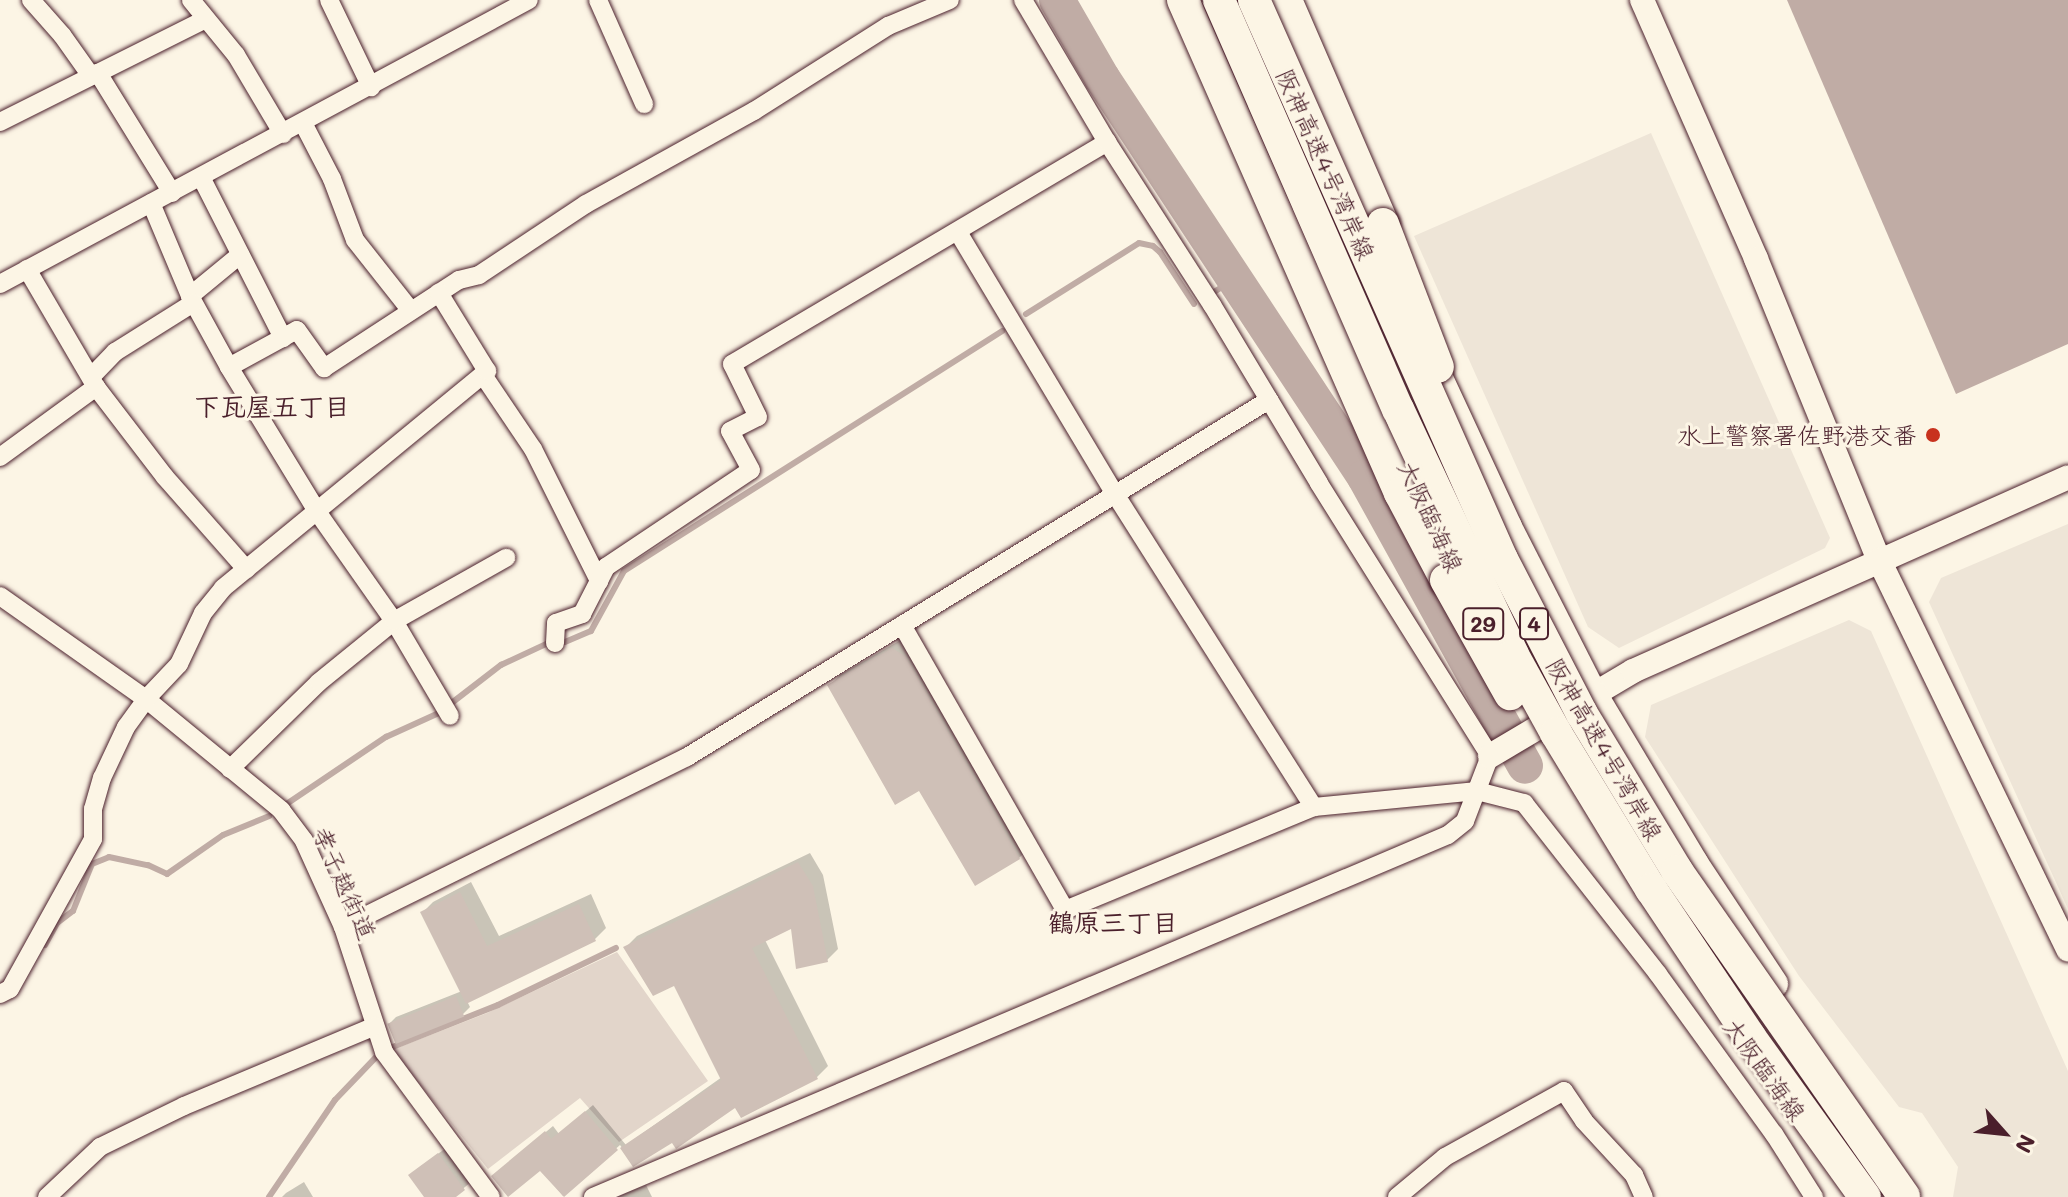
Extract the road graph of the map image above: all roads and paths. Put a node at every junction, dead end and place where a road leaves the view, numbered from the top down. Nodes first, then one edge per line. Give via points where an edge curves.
1 (31, 0) edge
2 (191, 0) edge
3 (329, 0) edge
4 (529, 0) edge
5 (598, 0) edge
6 (950, 0) edge
7 (1023, 0) edge
8 (1183, 0) edge
9 (1199, 0) edge
10 (1219, 0) edge
11 (1254, 0) edge
12 (1270, 0) edge
13 (1286, 0) edge
14 (1642, 0) edge
15 (204, 20) junction
16 (94, 74) junction
17 (371, 87) junction
18 (644, 104) dead end
19 (0, 122) edge
20 (303, 123) junction
21 (283, 134) junction
22 (1107, 142) junction
23 (201, 177) junction
24 (172, 193) junction
25 (151, 203) junction
26 (958, 232) junction
27 (240, 255) junction
28 (27, 269) junction
29 (0, 284) edge
30 (439, 293) junction
31 (192, 299) junction
32 (411, 311) junction
33 (283, 338) junction
34 (229, 367) junction
35 (483, 375) junction
36 (94, 382) junction
37 (1269, 400) junction
38 (0, 457) edge
39 (2068, 477) edge
40 (1115, 494) junction
41 (318, 513) junction
42 (506, 558) dead end
43 (1879, 560) junction
44 (246, 569) junction
45 (599, 581) junction
46 (0, 596) edge
47 (394, 621) junction
48 (902, 625) junction
49 (555, 643) dead end
50 (1593, 694) junction
51 (146, 699) junction
52 (450, 716) dead end
53 (1539, 725) junction
54 (1490, 756) junction
55 (230, 769) junction
56 (1477, 791) junction
57 (1314, 807) junction
58 (1677, 871) junction
59 (343, 927) junction
60 (2068, 950) edge
61 (0, 994) edge
62 (375, 1026) junction
63 (1750, 1037) junction
64 (47, 1197) edge
65 (491, 1197) edge
66 (593, 1197) edge
67 (1397, 1197) edge
68 (1644, 1197) edge
69 (1814, 1197) edge
70 (1857, 1197) edge
71 (1865, 1197) edge
72 (1904, 1197) edge

1 - 16 street
2 - 15 street
3 - 17 street
4 - 17 street
5 - 18 street
6 - 30 street via 888,26 754,111 586,204 479,275
7 - 22 street
8 - 63 highway, bridge via 1400,493 1446,580 1580,806
9 - 53 main road, 大阪臨海線 / 29 via 1437,532
10 - 63 highway, 阪神高速4号湾岸線 / 4, bridge via 1513,655 1603,813
11 - 58 highway, 阪神高速4号湾岸線 / 4, bridge via 1502,559 1582,714
12 - 50 main road, 大阪臨海線 via 1508,527
13 - 58 highway, bridge via 1525,577
14 - 43 street via 1756,259
15 - 16 street
15 - 21 street via 236,55
16 - 19 street
16 - 24 street
17 - 20 street
20 - 21 street
20 - 32 street via 355,240
21 - 23 street
22 - 26 street
22 - 37 street
23 - 24 street
23 - 27 street
24 - 25 street
25 - 28 street
25 - 31 street
26 - 40 street
26 - 45 street via 732,364 758,417 730,431 751,470 606,567
27 - 31 street
27 - 33 street
28 - 29 street
28 - 36 street
30 - 32 street
30 - 35 street via 487,371
31 - 34 street
31 - 36 street via 115,352
32 - 33 street via 324,368 297,330
33 - 34 street
34 - 41 street
35 - 41 street
35 - 45 street via 533,449
36 - 38 street
36 - 44 street via 165,477
37 - 40 street
37 - 54 street
39 - 43 street
40 - 48 street
40 - 57 street
41 - 44 street
41 - 47 street
42 - 47 street
43 - 50 street
43 - 60 street
44 - 51 street via 203,613 179,664
45 - 49 street via 582,614 556,623
46 - 51 street, 孝子越街道
47 - 52 street
47 - 55 street via 319,682
48 - 57 street via 1065,910
48 - 59 street via 687,757
50 - 53 street
50 - 72 main road, 大阪臨海線
51 - 55 street, 孝子越街道
51 - 61 street via 102,778 93,809 93,839 10,989
53 - 54 street
53 - 70 main road, 大阪臨海線 / 29 via 1643,903
54 - 56 street
55 - 59 street, 孝子越街道 via 281,810 304,841
56 - 57 street
56 - 66 street via 1465,821 1448,835
56 - 69 street via 1524,803 1658,974
58 - 72 highway, 阪神高速4号湾岸線 / 4, bridge
59 - 62 street, 孝子越街道
62 - 64 street via 100,1147
62 - 65 street, 孝子越街道 via 384,1052
63 - 71 highway, 阪神高速4号湾岸線 / 4, bridge
67 - 68 street via 1445,1157 1564,1091 1634,1175

